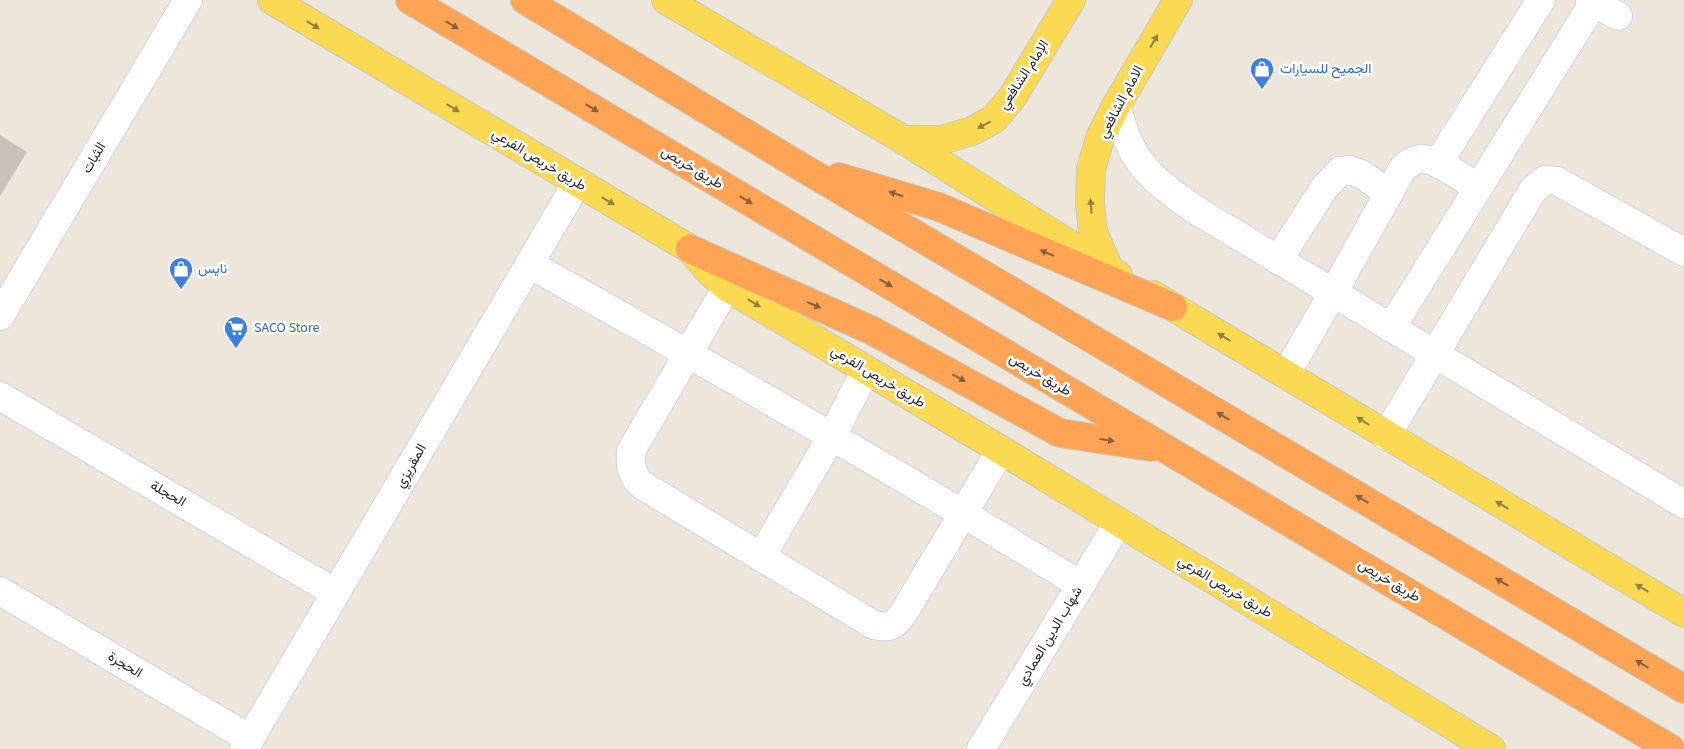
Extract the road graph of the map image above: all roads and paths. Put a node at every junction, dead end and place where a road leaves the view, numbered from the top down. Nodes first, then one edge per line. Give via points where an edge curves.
1 (188, 0) edge
2 (272, 0) edge
3 (410, 0) edge
4 (525, 0) edge
5 (666, 0) edge
6 (1071, 0) edge
7 (1178, 0) edge
8 (1541, 0) edge
9 (1592, 1) edge
10 (1618, 16) dead end
11 (1116, 106) junction
12 (904, 140) junction
13 (1438, 164) junction
14 (798, 165) junction
15 (577, 183) junction
16 (1478, 188) junction
17 (1389, 193) junction
18 (690, 249) junction
19 (1684, 252) edge
20 (1278, 260) junction
21 (530, 264) junction
22 (1108, 269) junction
23 (727, 287) junction
24 (1333, 292) junction
25 (1172, 307) junction
26 (0, 316) edge
27 (1391, 328) junction
28 (688, 352) junction
29 (1435, 354) junction
30 (866, 370) junction
31 (1286, 374) junction
32 (0, 396) edge
33 (832, 436) junction
34 (1386, 436) junction
35 (1165, 449) junction
36 (1001, 450) junction
37 (1684, 504) edge
38 (963, 513) junction
39 (1119, 522) junction
40 (761, 557) junction
41 (1081, 585) junction
42 (0, 590) edge
43 (336, 593) junction
44 (1684, 613) edge
45 (1684, 689) edge
46 (247, 744) edge
47 (981, 749) edge
48 (1490, 749) edge
49 (1671, 749) edge

1 - 26 street, الثبات
2 -> 15 main road, طريق خريص الفرعي
3 -> 35 highway, طريق خريص
4 - 14 highway
5 - 12 main road
6 -> 12 main road, الإمام الشافعي via 1013,96 994,119 972,131 942,140
11 -> 7 main road, الامام الشافعي
8 - 13 street
9 - 10 street
9 - 16 street
11 - 20 street via 1128,142 1141,165 1163,187
22 -> 11 main road, الامام الشافعي via 1093,232 1091,169 1100,138
12 - 22 main road
13 - 16 street
13 - 17 street via 1427,159 1411,162 1402,168
25 -> 14 highway via 938,207
45 -> 14 highway
15 -> 18 main road, طريق خريص الفرعي
15 - 21 street, المقريزي
16 - 27 street
17 - 20 street via 1361,174 1340,171 1325,187
17 - 24 street
18 - 23 main road, طريق خريص الفرعي
18 -> 35 highway via 872,330 1060,433
19 - 29 street via 1557,181 1545,180 1533,190
20 - 24 street
21 - 28 street
21 - 43 street, المقريزي
22 - 25 main road
23 - 28 street
23 -> 30 main road, طريق خريص الفرعي
24 - 27 street
24 - 31 street
31 -> 25 main road
27 - 29 street
28 - 33 street
28 - 40 street via 631,451 632,473 642,485
29 - 34 street
29 - 37 street
30 - 33 street
30 - 36 main road, طريق خريص الفرعي
34 -> 31 main road
32 - 43 street, الحجلة
33 - 38 street
33 - 40 street
44 -> 34 main road
35 - 49 highway, طريق خريص
36 - 38 street
36 - 39 main road, طريق خريص الفرعي
38 - 40 street via 903,614 893,625 886,627 874,625
38 - 41 street
39 - 41 street, شهاب الدين العمادي
39 - 48 main road, طريق خريص الفرعي
41 - 47 street, شهاب الدين العمادي
42 - 46 street, الحجرة
43 - 46 street, المقريزي

